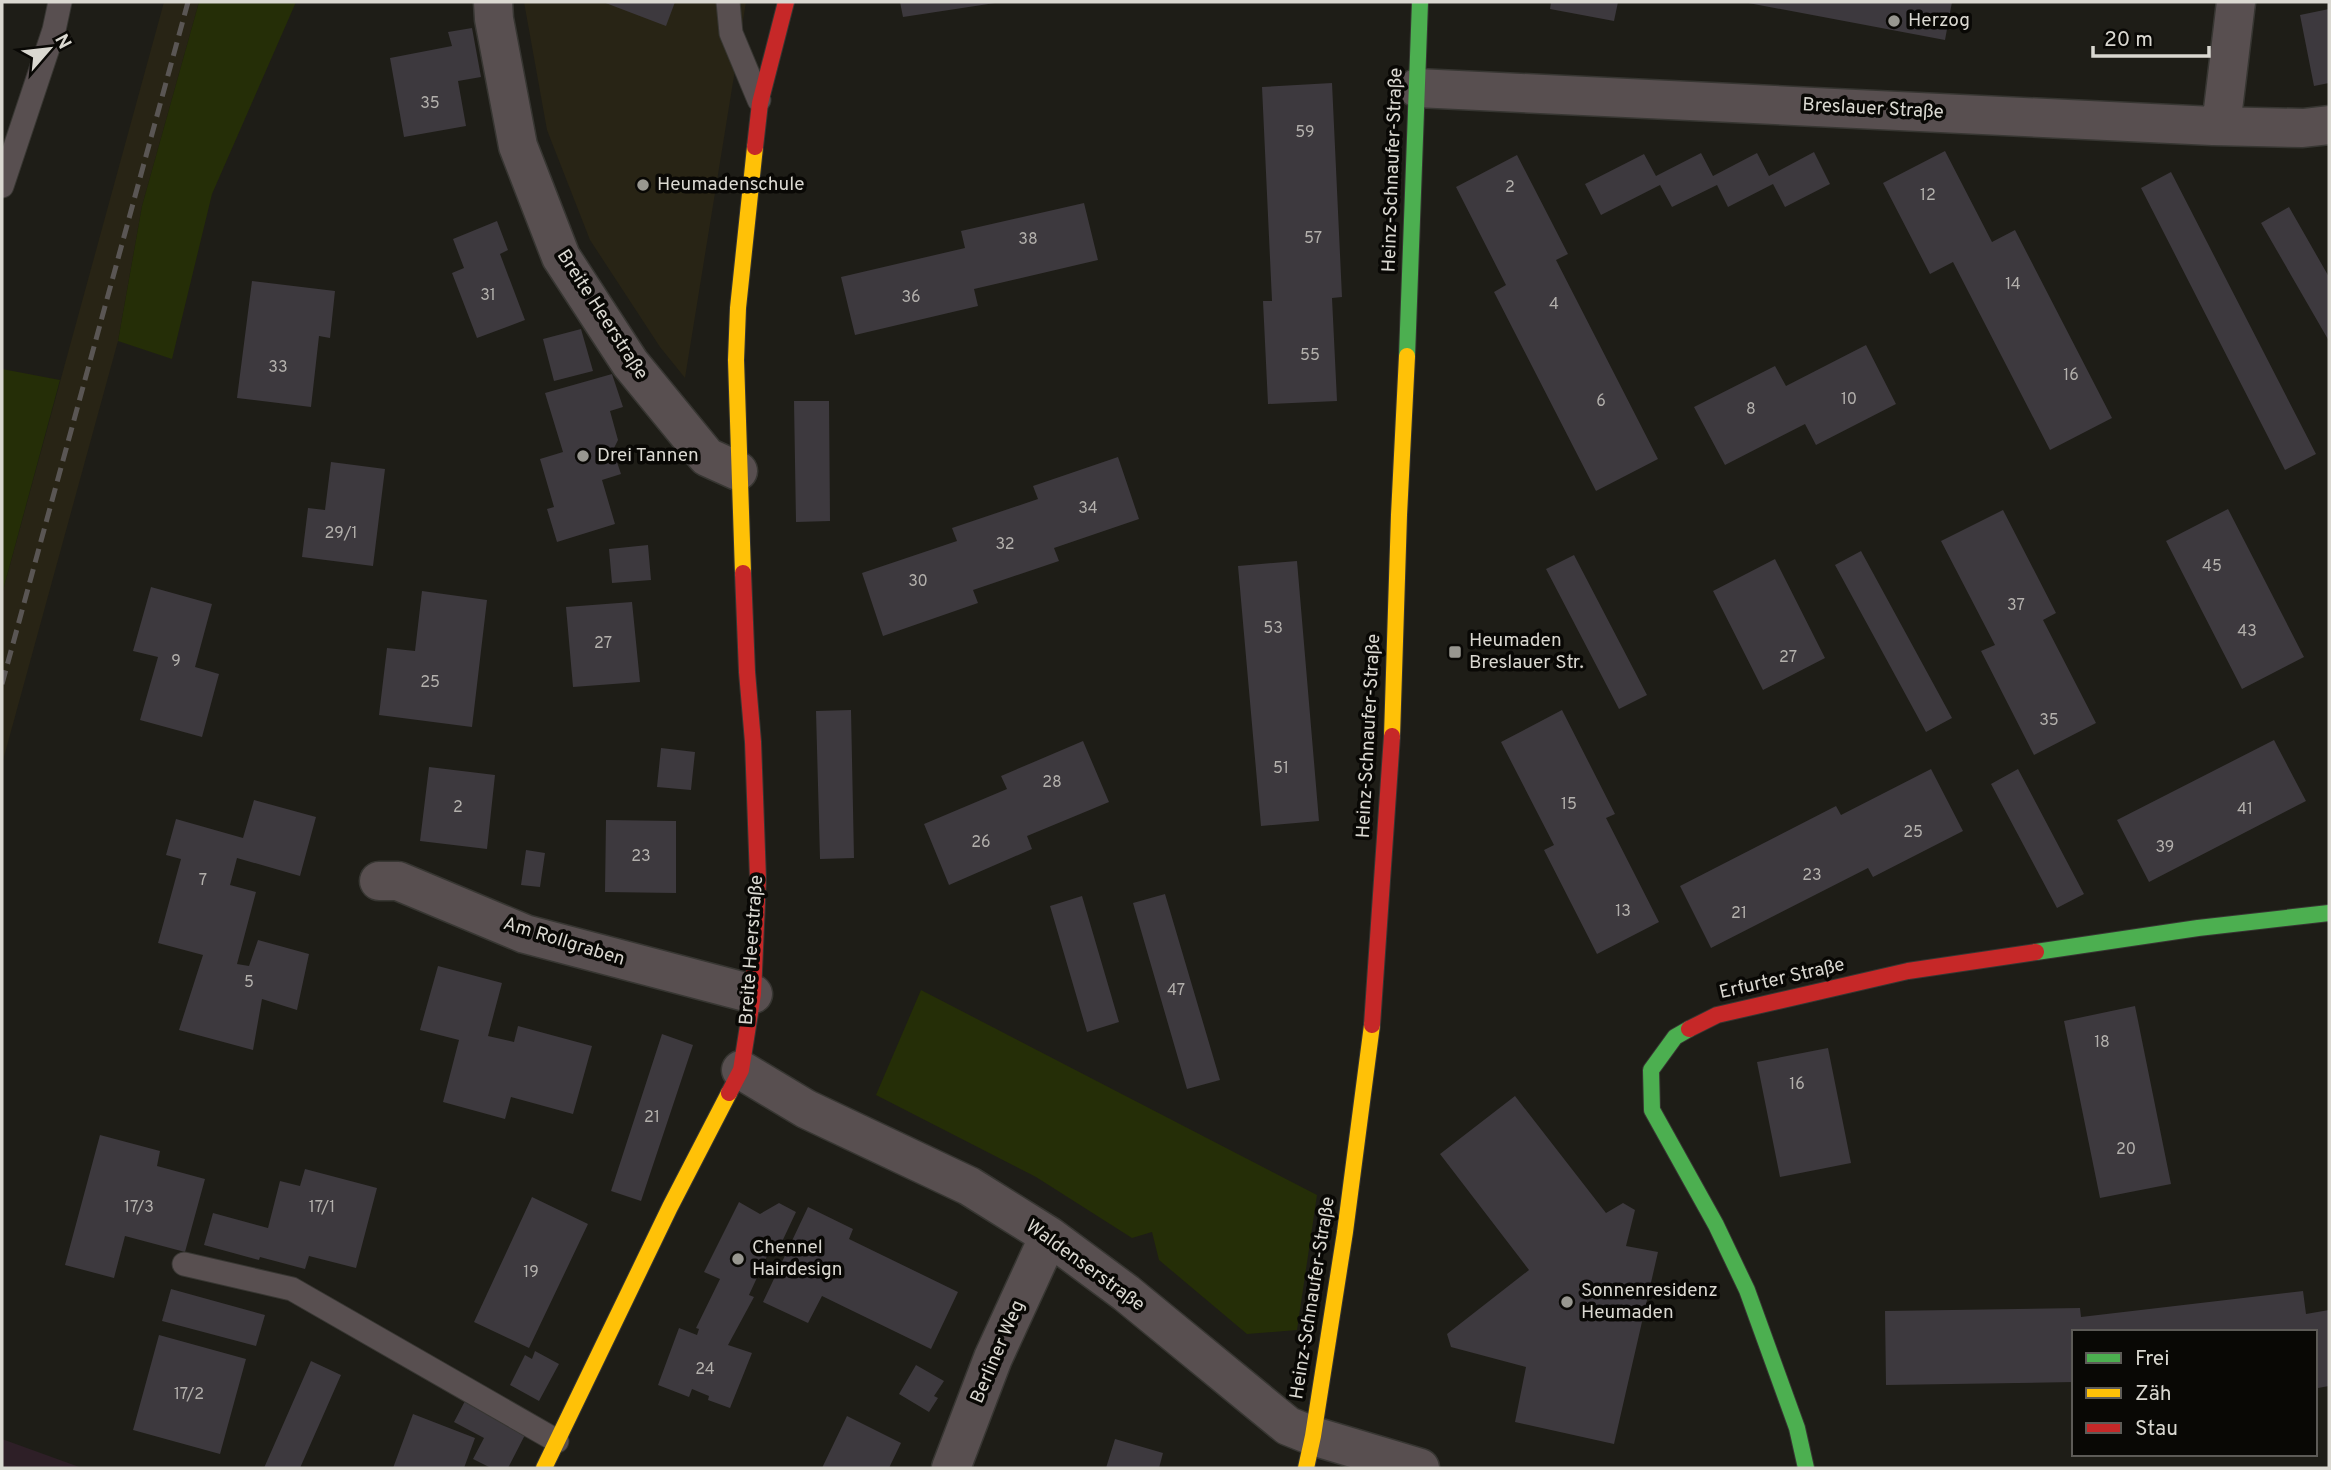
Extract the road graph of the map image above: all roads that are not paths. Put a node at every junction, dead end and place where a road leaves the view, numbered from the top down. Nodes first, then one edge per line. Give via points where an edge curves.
1 (60, 2) edge
2 (493, 2) edge
3 (728, 2) edge
4 (786, 2) edge
5 (1420, 2) edge
6 (2236, 2) edge
7 (1417, 88) junction
8 (760, 103) junction
9 (2329, 125) edge
10 (2221, 126) junction
11 (2, 186) edge
12 (738, 471) junction
13 (379, 881) dead end
14 (2329, 913) edge
15 (753, 994) junction
16 (741, 1070) junction
17 (1049, 1236) junction
18 (184, 1264) dead end
19 (557, 1441) junction
20 (1310, 1452) edge
21 (544, 1468) edge
22 (951, 1468) edge
23 (1420, 1468) edge
24 (1806, 1468) edge

1 - 11 lane
2 - 12 street, Breite Heerstraße via 518,146 561,257 630,363 707,457
3 - 8 lane via 731,33
4 - 8 street, Breite Heerstraße
5 - 7 street, Heinz-Schnaufer-Straße
6 - 10 street
7 - 10 street, Breslauer Straße
7 - 20 street, Heinz-Schnaufer-Straße via 1391,769 1372,1021 1346,1232
8 - 12 street, Breite Heerstraße via 738,307
9 - 10 street, Breslauer Straße
12 - 15 street, Breite Heerstraße via 758,879
13 - 15 street, Am Rollgraben via 398,881 524,934
14 - 24 street, Erfurter Straße via 1908,971 1717,1015 1675,1037 1651,1070 1651,1110 1747,1290 1797,1428
15 - 16 street, Breite Heerstraße
16 - 17 street, Waldenserstraße via 806,1109 969,1186
16 - 19 street, Breite Heerstraße
17 - 20 street, Waldenserstraße via 1288,1426
17 - 22 street, Berliner Weg via 993,1358
18 - 19 lane via 292,1289
19 - 21 street, Breite Heerstraße
20 - 23 street, Waldenserstraße

